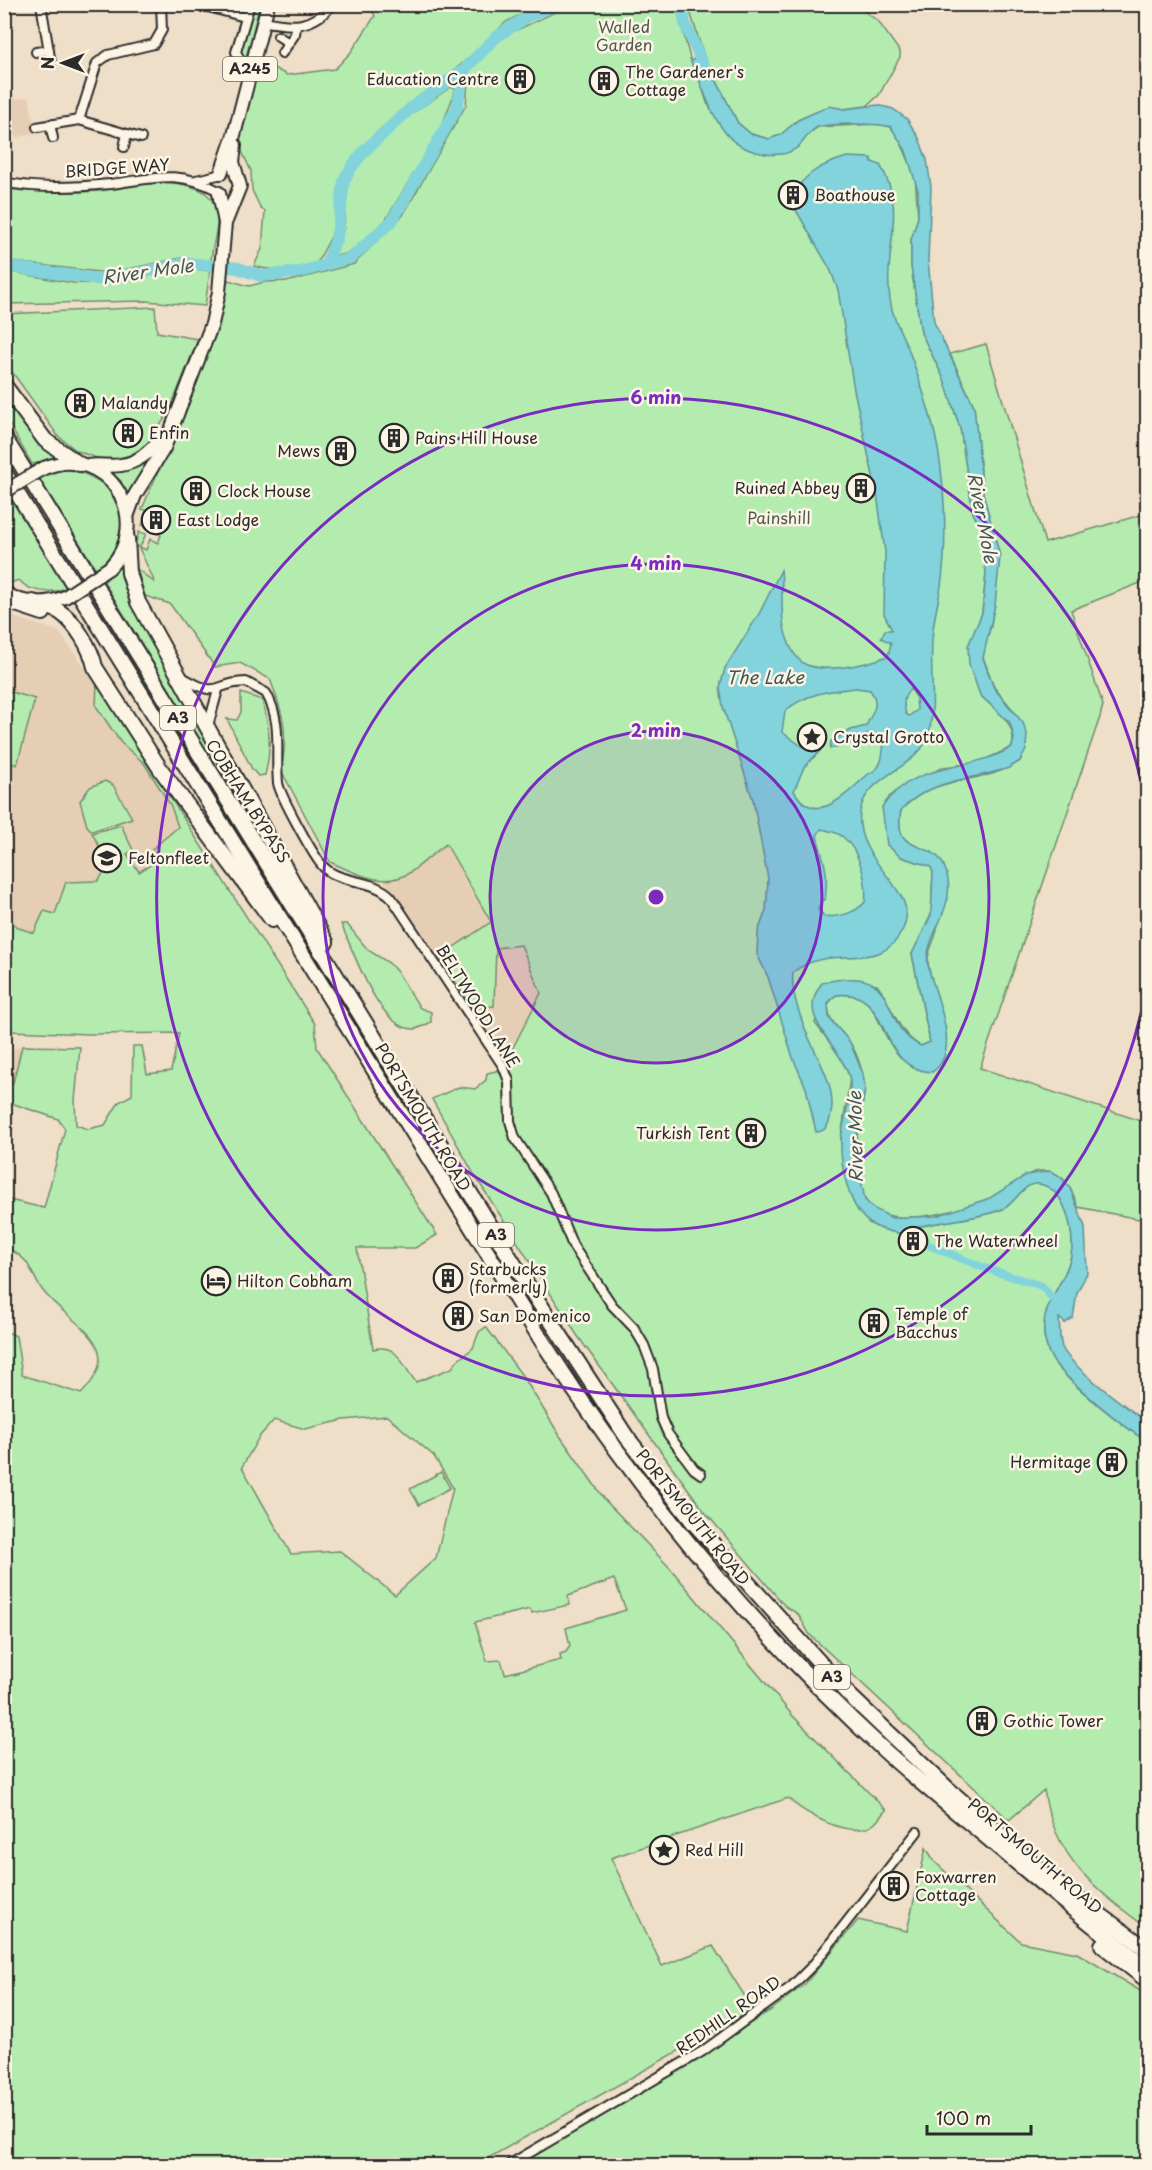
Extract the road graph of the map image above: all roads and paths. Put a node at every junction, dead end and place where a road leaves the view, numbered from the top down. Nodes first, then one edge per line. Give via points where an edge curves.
1 (41, 4) edge
2 (160, 4) edge
3 (197, 4) edge
4 (250, 4) edge
5 (268, 4) edge
6 (333, 4) edge
7 (245, 17) junction
8 (263, 21) junction
9 (296, 27) junction
10 (278, 36) dead end
11 (289, 43) junction
12 (49, 50) junction
13 (36, 52) dead end
14 (282, 53) dead end
15 (51, 63) dead end
16 (250, 67) junction
17 (80, 120) junction
18 (50, 124) junction
19 (37, 127) dead end
20 (127, 134) junction
21 (234, 135) junction
22 (53, 138) dead end
23 (141, 138) dead end
24 (124, 147) dead end
25 (219, 174) junction
26 (236, 174) junction
27 (196, 180) junction
28 (4, 182) edge
29 (218, 191) junction
30 (235, 194) junction
31 (225, 223) junction
32 (4, 385) edge
33 (168, 433) junction
34 (4, 437) edge
35 (83, 465) junction
36 (4, 472) edge
37 (4, 492) edge
38 (128, 514) junction
39 (127, 538) junction
40 (7, 597) edge
41 (33, 602) junction
42 (95, 667) junction
43 (178, 675) junction
44 (218, 690) junction
45 (208, 726) junction
46 (326, 991) junction
47 (351, 998) junction
48 (701, 1474) dead end
49 (917, 1832) dead end
50 (1083, 1919) junction
51 (1148, 1950) edge
52 (1148, 1968) edge
53 (1148, 1981) edge
54 (507, 2166) edge

1 - 12 street
2 - 17 street via 162,30 158,41 147,48 100,59 92,73
3 - 7 street
4 - 7 street
5 - 8 main road, A245
6 - 9 street via 314,21
7 - 16 street via 236,52 242,63
8 - 9 street
8 - 16 main road, A245
9 - 11 street
10 - 11 street
11 - 14 street
12 - 13 street
12 - 15 street
16 - 21 main road, A245
17 - 18 street
17 - 20 street
18 - 19 street
18 - 22 street
20 - 23 street
20 - 24 street
21 - 25 main road
21 - 26 main road
25 - 26 main road via 227,170
25 - 27 street, BRIDGE WAY
25 - 29 main road via 215,184
26 - 30 main road via 240,186
27 - 28 street, BRIDGE WAY via 170,176 98,185 28,186
27 - 29 street, BRIDGE WAY
29 - 30 main road via 228,196
29 - 31 main road
30 - 31 main road
31 - 33 main road via 219,292 206,345
32 - 35 highway via 45,440
33 - 35 main road via 135,461 118,466
33 - 38 main road via 160,456 135,495
34 - 47 highway, COBHAM BYPASS / A3
35 - 37 main road, bridge via 44,468
35 - 38 main road via 113,484
36 - 46 highway, COBHAM BYPASS / A3
38 - 39 main road
39 - 41 main road, bridge via 109,568 64,597
39 - 43 highway via 133,591
40 - 41 main road
40 - 42 highway via 60,622
41 - 42 highway via 67,618 93,657
42 - 46 highway via 161,770
43 - 44 street via 203,689
43 - 45 highway
44 - 45 street
44 - 48 street, BELTWOOD LANE via 246,682 266,693 278,725 280,792 321,864 334,874 380,888 391,897 503,1066 509,1081 510,1121 515,1138 551,1193 573,1246 644,1345 668,1434
45 - 47 highway via 334,957
46 - 50 highway, PORTSMOUTH ROAD / A3 via 550,1354 684,1536 789,1656 886,1751
47 - 51 highway, PORTSMOUTH ROAD / A3 via 577,1363 626,1436 693,1522 877,1723 1047,1876
49 - 54 street, REDHILL ROAD via 813,1965 791,1987 704,2051
50 - 52 highway, PORTSMOUTH ROAD / A3
50 - 53 highway, A3 via 1095,1939

